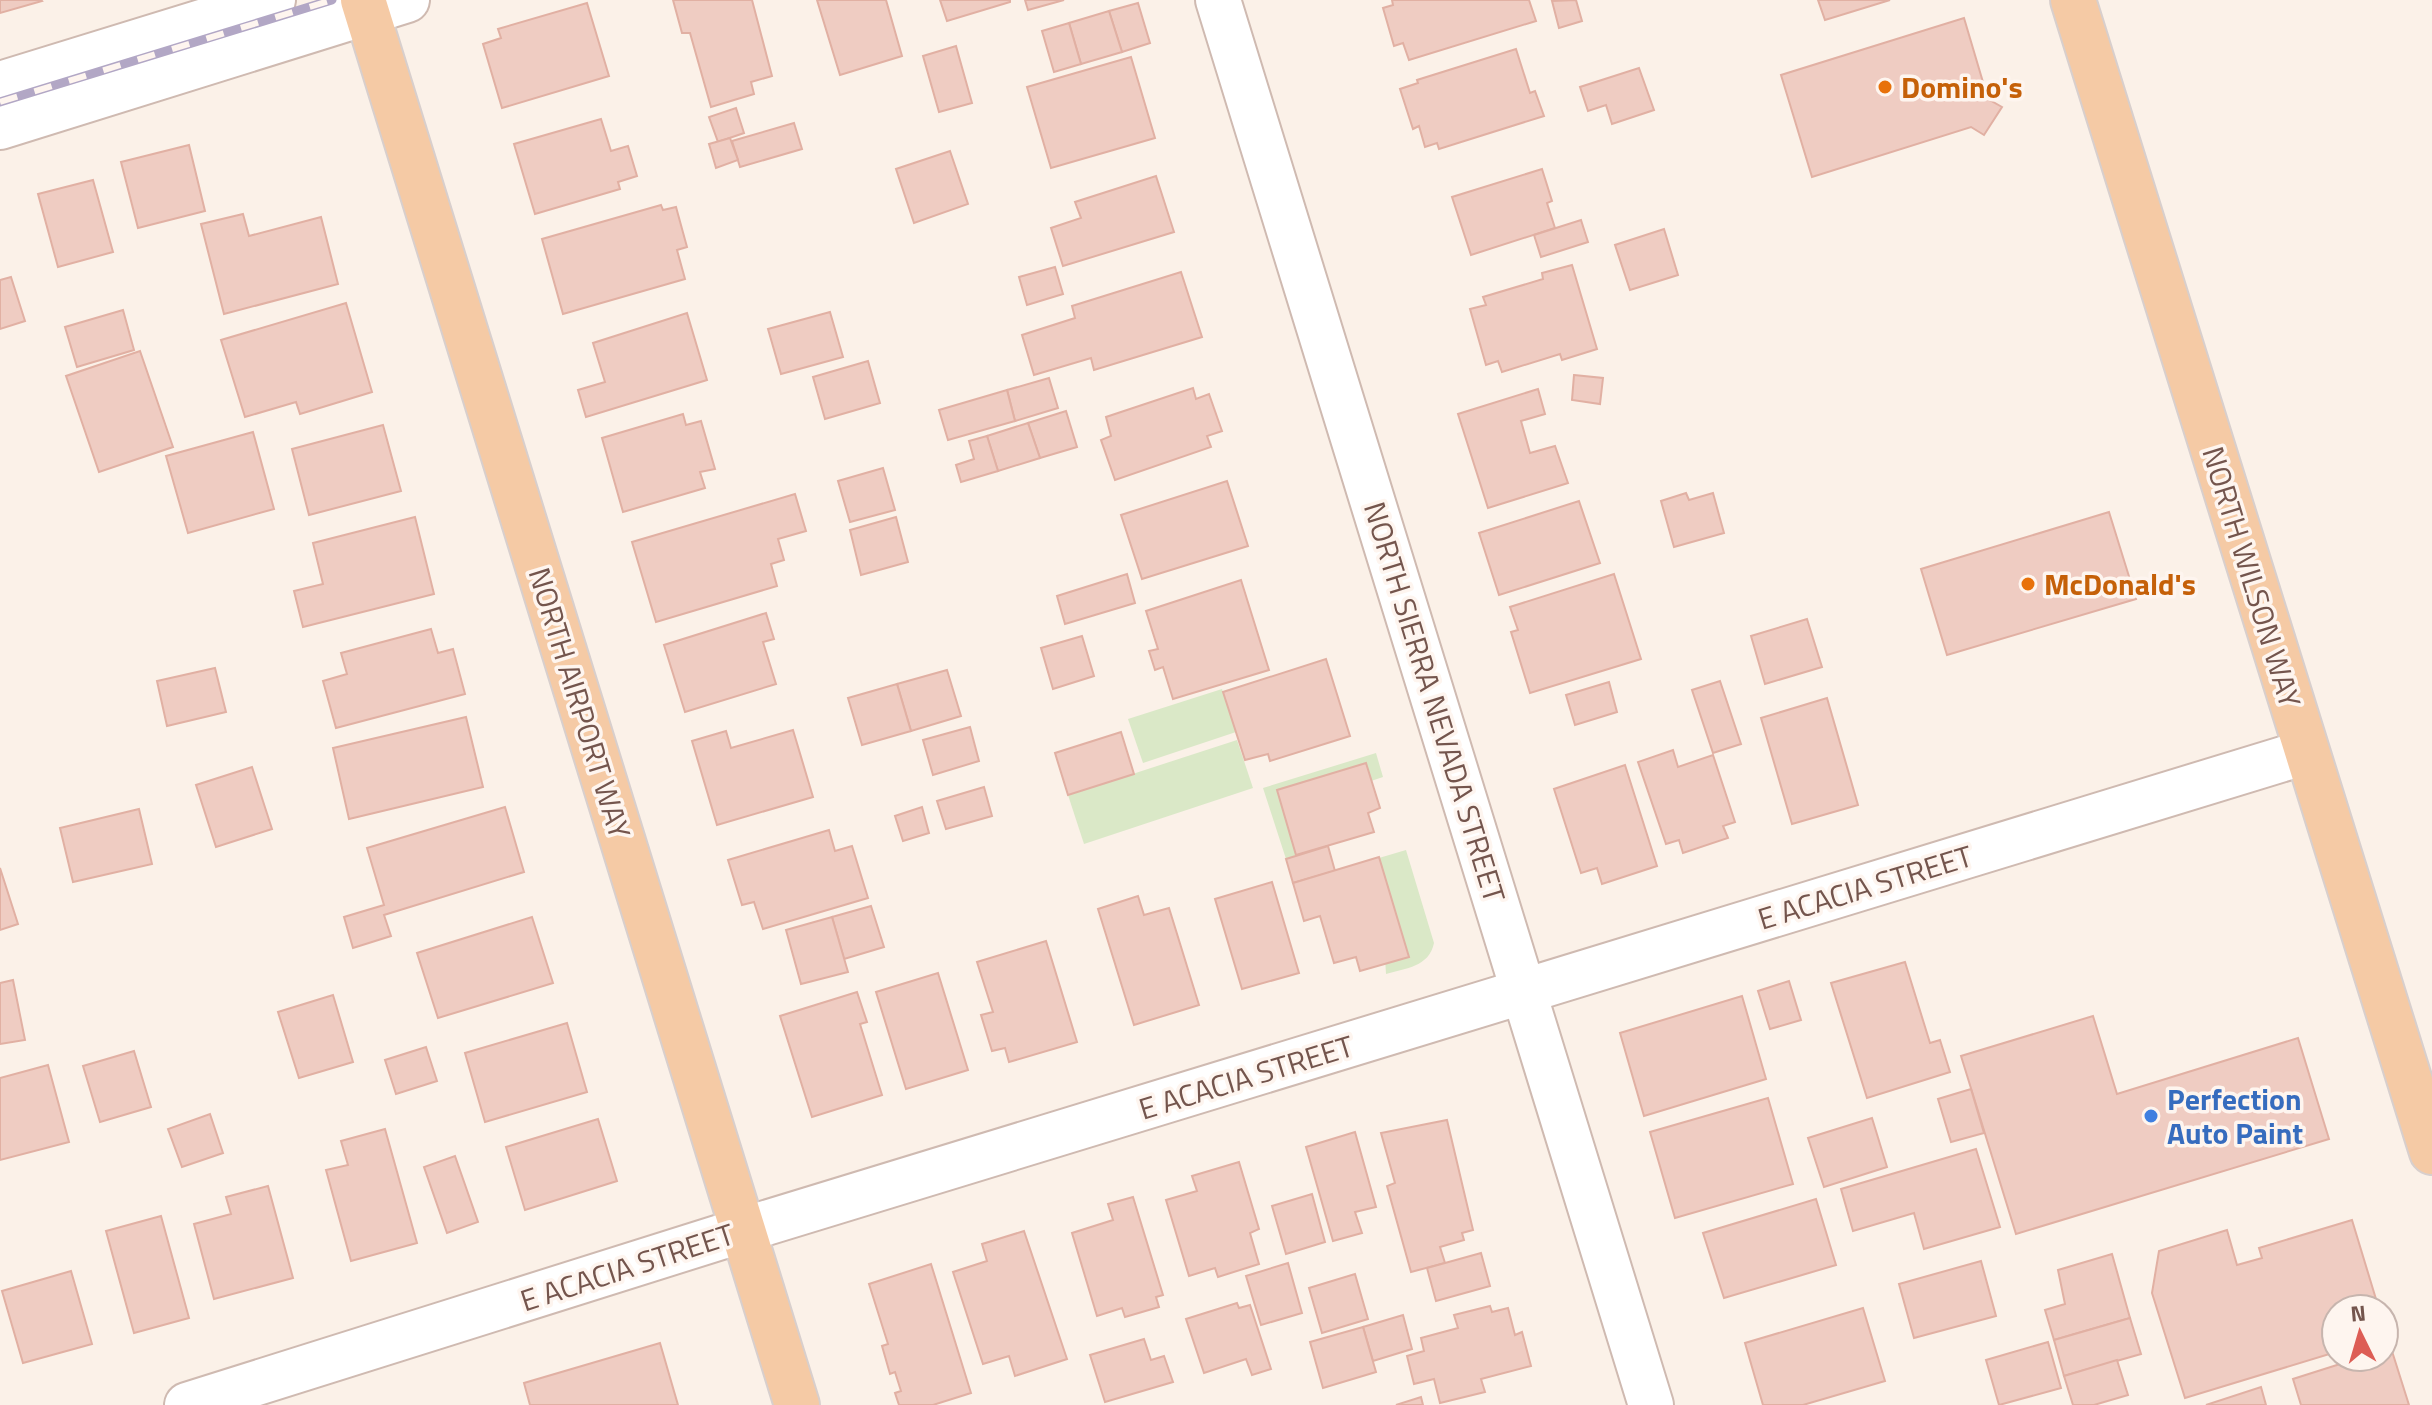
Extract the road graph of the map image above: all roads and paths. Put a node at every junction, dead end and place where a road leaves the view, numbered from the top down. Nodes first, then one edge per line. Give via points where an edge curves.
1 (273, 0) edge
2 (1218, 0) edge
3 (2073, 0) edge
4 (379, 4) edge
5 (0, 84) edge
6 (0, 127) edge
7 (2306, 752) junction
8 (1523, 992) junction
9 (2424, 1097) edge
10 (2432, 1152) edge
11 (743, 1230) junction
12 (187, 1405) edge
13 (797, 1405) edge
14 (1651, 1405) edge

1 - 5 street
2 - 8 street, NORTH SIERRA NEVADA STREET
3 - 7 main road, NORTH WILSON WAY
4 - 6 street
4 - 11 main road, NORTH AIRPORT WAY
7 - 8 street, E ACACIA STREET
7 - 9 main road, NORTH WILSON WAY
8 - 11 street, E ACACIA STREET
8 - 14 street, NORTH SIERRA NEVADA STREET
9 - 10 main road, NORTH WILSON WAY
11 - 12 street, E ACACIA STREET
11 - 13 main road, NORTH AIRPORT WAY

